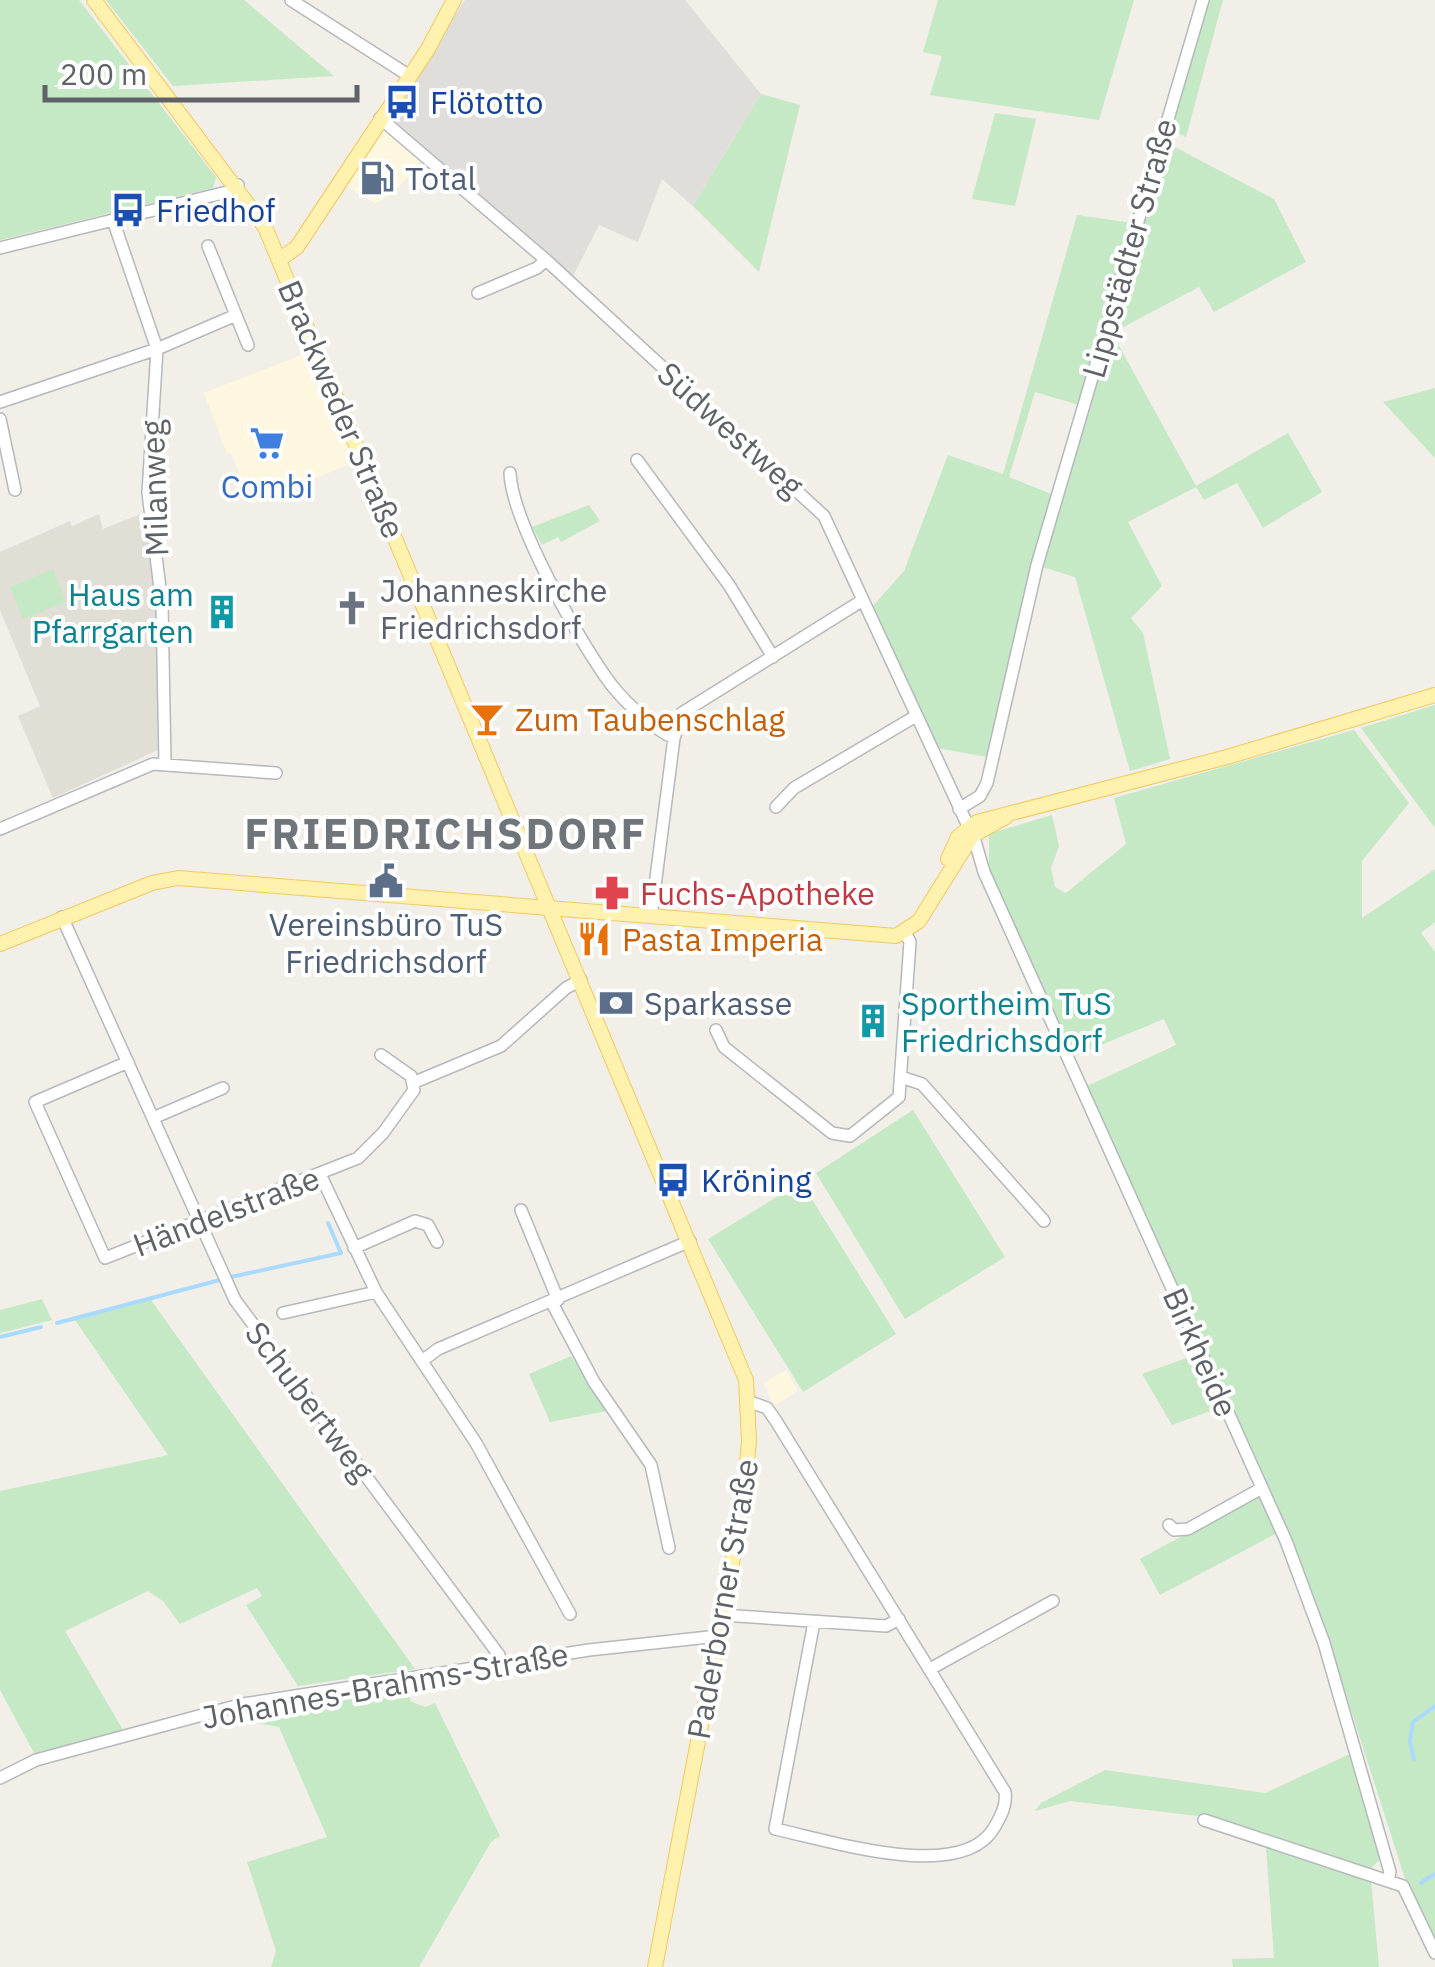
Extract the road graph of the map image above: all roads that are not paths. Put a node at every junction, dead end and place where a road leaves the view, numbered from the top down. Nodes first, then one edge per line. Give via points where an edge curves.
1 (94, 0) edge
2 (291, 0) edge
3 (454, 0) edge
4 (1202, 0) edge
5 (409, 73) junction
6 (380, 118) junction
7 (238, 185) junction
8 (113, 220) junction
9 (208, 246) dead end
10 (0, 248) edge
11 (279, 260) junction
12 (546, 260) junction
13 (478, 292) dead end
14 (236, 316) junction
15 (248, 345) dead end
16 (157, 349) junction
17 (0, 402) edge
18 (0, 419) edge
19 (637, 460) dead end
20 (510, 473) dead end
21 (14, 490) dead end
22 (863, 600) junction
23 (773, 657) junction
24 (1435, 695) edge
25 (916, 716) junction
26 (674, 738) junction
27 (165, 763) junction
28 (276, 773) dead end
29 (776, 807) dead end
30 (959, 809) junction
31 (0, 829) edge
32 (970, 831) junction
33 (550, 908) junction
34 (62, 916) junction
35 (651, 918) junction
36 (45, 923) junction
37 (905, 932) junction
38 (0, 936) edge
39 (0, 944) edge
40 (581, 980) junction
41 (716, 1030) dead end
42 (381, 1055) dead end
43 (128, 1062) junction
44 (901, 1077) junction
45 (415, 1082) junction
46 (223, 1088) dead end
47 (153, 1118) junction
48 (320, 1174) junction
49 (521, 1210) dead end
50 (199, 1220) junction
51 (1044, 1221) dead end
52 (689, 1240) junction
53 (436, 1242) dead end
54 (354, 1248) junction
55 (376, 1292) junction
56 (555, 1301) junction
57 (283, 1313) dead end
58 (422, 1361) junction
59 (750, 1402) junction
60 (1262, 1488) junction
61 (1169, 1525) dead end
62 (669, 1548) dead end
63 (1054, 1601) dead end
64 (570, 1614) dead end
65 (722, 1615) junction
66 (899, 1619) junction
67 (814, 1622) junction
68 (718, 1636) junction
69 (500, 1663) junction
70 (930, 1669) junction
71 (0, 1778) edge
72 (1204, 1820) dead end
73 (1388, 1881) junction
74 (1435, 1953) edge
75 (655, 1967) edge

1 - 7 main road, Brackweder Straße
2 - 5 street
3 - 5 main road
4 - 30 street, Lippstädter Straße via 1057,497 986,783 980,796
5 - 6 main road
6 - 11 main road via 297,247
6 - 12 street, Südwestweg
7 - 8 street
7 - 11 main road, Brackweder Straße
8 - 10 street
8 - 16 street, Milanweg
9 - 14 street
11 - 33 main road, Brackweder Straße
12 - 13 street
12 - 22 street, Südwestweg via 816,506
14 - 15 street
14 - 16 street
16 - 17 street
16 - 27 street, Milanweg via 148,494 162,604
18 - 21 street
19 - 23 street
20 - 26 street via 518,513 604,676
22 - 23 street
22 - 25 street, Südwestweg
23 - 26 street via 682,713
24 - 32 main road
25 - 29 street via 794,788
25 - 30 street, Südwestweg
26 - 35 street
27 - 28 street
27 - 31 street
30 - 32 street, Südwestweg
32 - 37 main road via 924,913
32 - 60 street, Birkheide
33 - 34 main road via 178,878
33 - 35 main road
33 - 40 main road, Paderborner Straße
34 - 36 main road
34 - 43 street, Schubertweg
35 - 37 main road via 877,936
36 - 38 main road
36 - 39 main road
37 - 44 street via 910,942
40 - 45 street via 508,1042
40 - 52 main road, Paderborner Straße via 682,1210
41 - 44 street via 724,1048 832,1134 857,1132 894,1104
42 - 45 street
43 - 47 street, Schubertweg
43 - 50 street, Händelstraße via 35,1102 69,1180 105,1258
44 - 51 street via 922,1084
45 - 48 street, Händelstraße via 368,1150
46 - 47 street
47 - 50 street, Schubertweg
48 - 50 street, Händelstraße
48 - 54 street
49 - 56 street
50 - 69 street, Schubertweg via 235,1300
52 - 56 street
52 - 59 main road, Paderborner Straße
53 - 54 street via 428,1224 416,1220
54 - 55 street
55 - 57 street
55 - 58 street
56 - 58 street
56 - 62 street via 594,1382 651,1465
58 - 64 street via 476,1443
59 - 65 main road, Paderborner Straße via 743,1505
59 - 66 street via 767,1408 776,1421
60 - 61 street via 1188,1528
60 - 73 street, Birkheide via 1324,1643
63 - 70 street
65 - 67 street
65 - 68 main road, Paderborner Straße
66 - 67 street via 886,1626
66 - 70 street
67 - 70 street via 775,1829 892,1852 956,1856 989,1836 1005,1805 1004,1792
68 - 69 street, Johannes-Brahms-Straße
68 - 75 main road, Paderborner Straße
69 - 71 street, Johannes-Brahms-Straße via 243,1704 36,1760
72 - 73 street
73 - 74 street via 1403,1886

